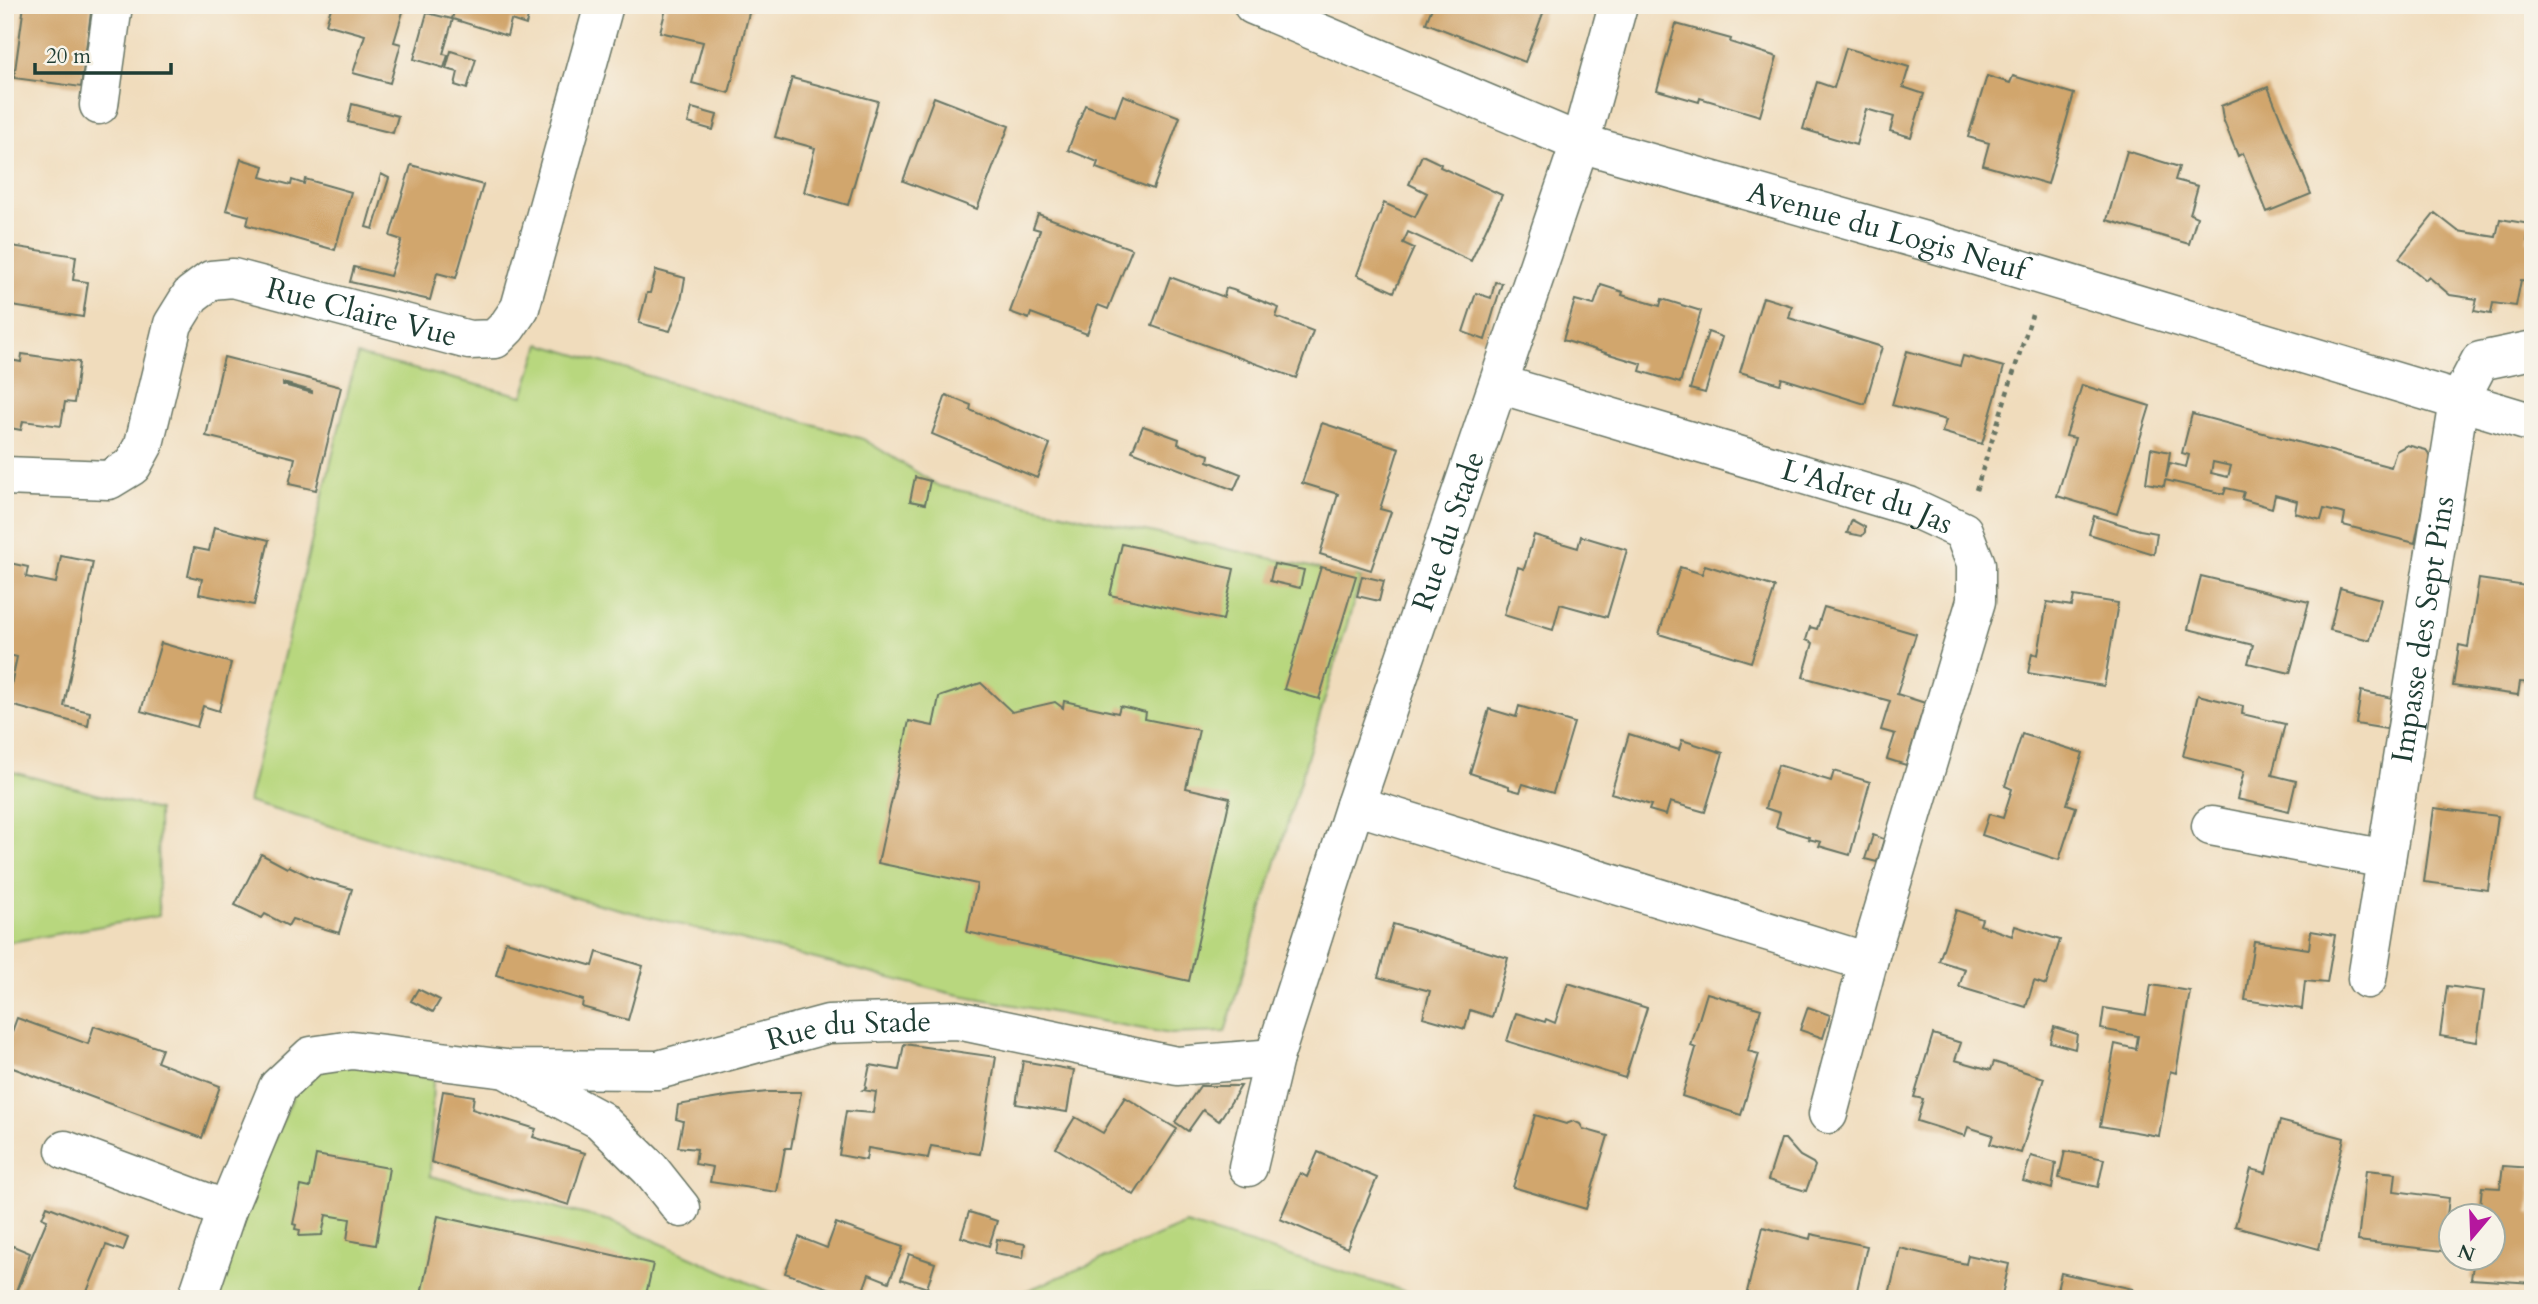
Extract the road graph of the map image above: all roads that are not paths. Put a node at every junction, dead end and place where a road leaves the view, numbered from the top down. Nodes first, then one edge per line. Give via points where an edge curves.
1 (113, 5) edge
2 (604, 5) edge
3 (1253, 5) edge
4 (1618, 5) edge
5 (99, 105) dead end
6 (1580, 143) junction
7 (2533, 350) edge
8 (1499, 384) junction
9 (2459, 401) junction
10 (2533, 423) edge
11 (5, 476) edge
12 (1355, 805) junction
13 (2211, 826) dead end
14 (2386, 859) junction
15 (1868, 962) junction
16 (2367, 979) dead end
17 (1274, 1058) junction
18 (506, 1069) junction
19 (1828, 1114) dead end
20 (65, 1150) dead end
21 (1248, 1167) dead end
22 (681, 1208) dead end
23 (227, 1210) junction
24 (197, 1299) edge

1 - 5 street
2 - 11 street, Rue Claire Vue via 520,308 495,339 468,340 233,278 211,280 191,295 173,324 144,444 132,466 109,480
3 - 6 street, Avenue du Logis Neuf
4 - 6 street, Rue du Stade
6 - 8 street, Rue du Stade
6 - 9 street, Avenue du Logis Neuf
7 - 9 street, Impasse des Sept Pins via 2480,360
8 - 12 street, Rue du Stade
8 - 15 street, L'Adret du Jas via 1909,506 1963,531 1976,564 1976,601
9 - 10 street, Avenue du Logis Neuf
9 - 14 street, Impasse des Sept Pins
12 - 15 street
12 - 17 street, Rue du Stade
13 - 14 street
14 - 16 street, Impasse des Sept Pins
15 - 19 street, L'Adret du Jas
17 - 18 street, Rue du Stade via 1177,1066 957,1020 828,1024 658,1070
17 - 21 street, Rue du Stade
18 - 22 street via 600,1120 650,1169
18 - 23 street, Rue du Stade via 352,1050 311,1056 278,1087
20 - 23 street
23 - 24 street, Rue du Stade

